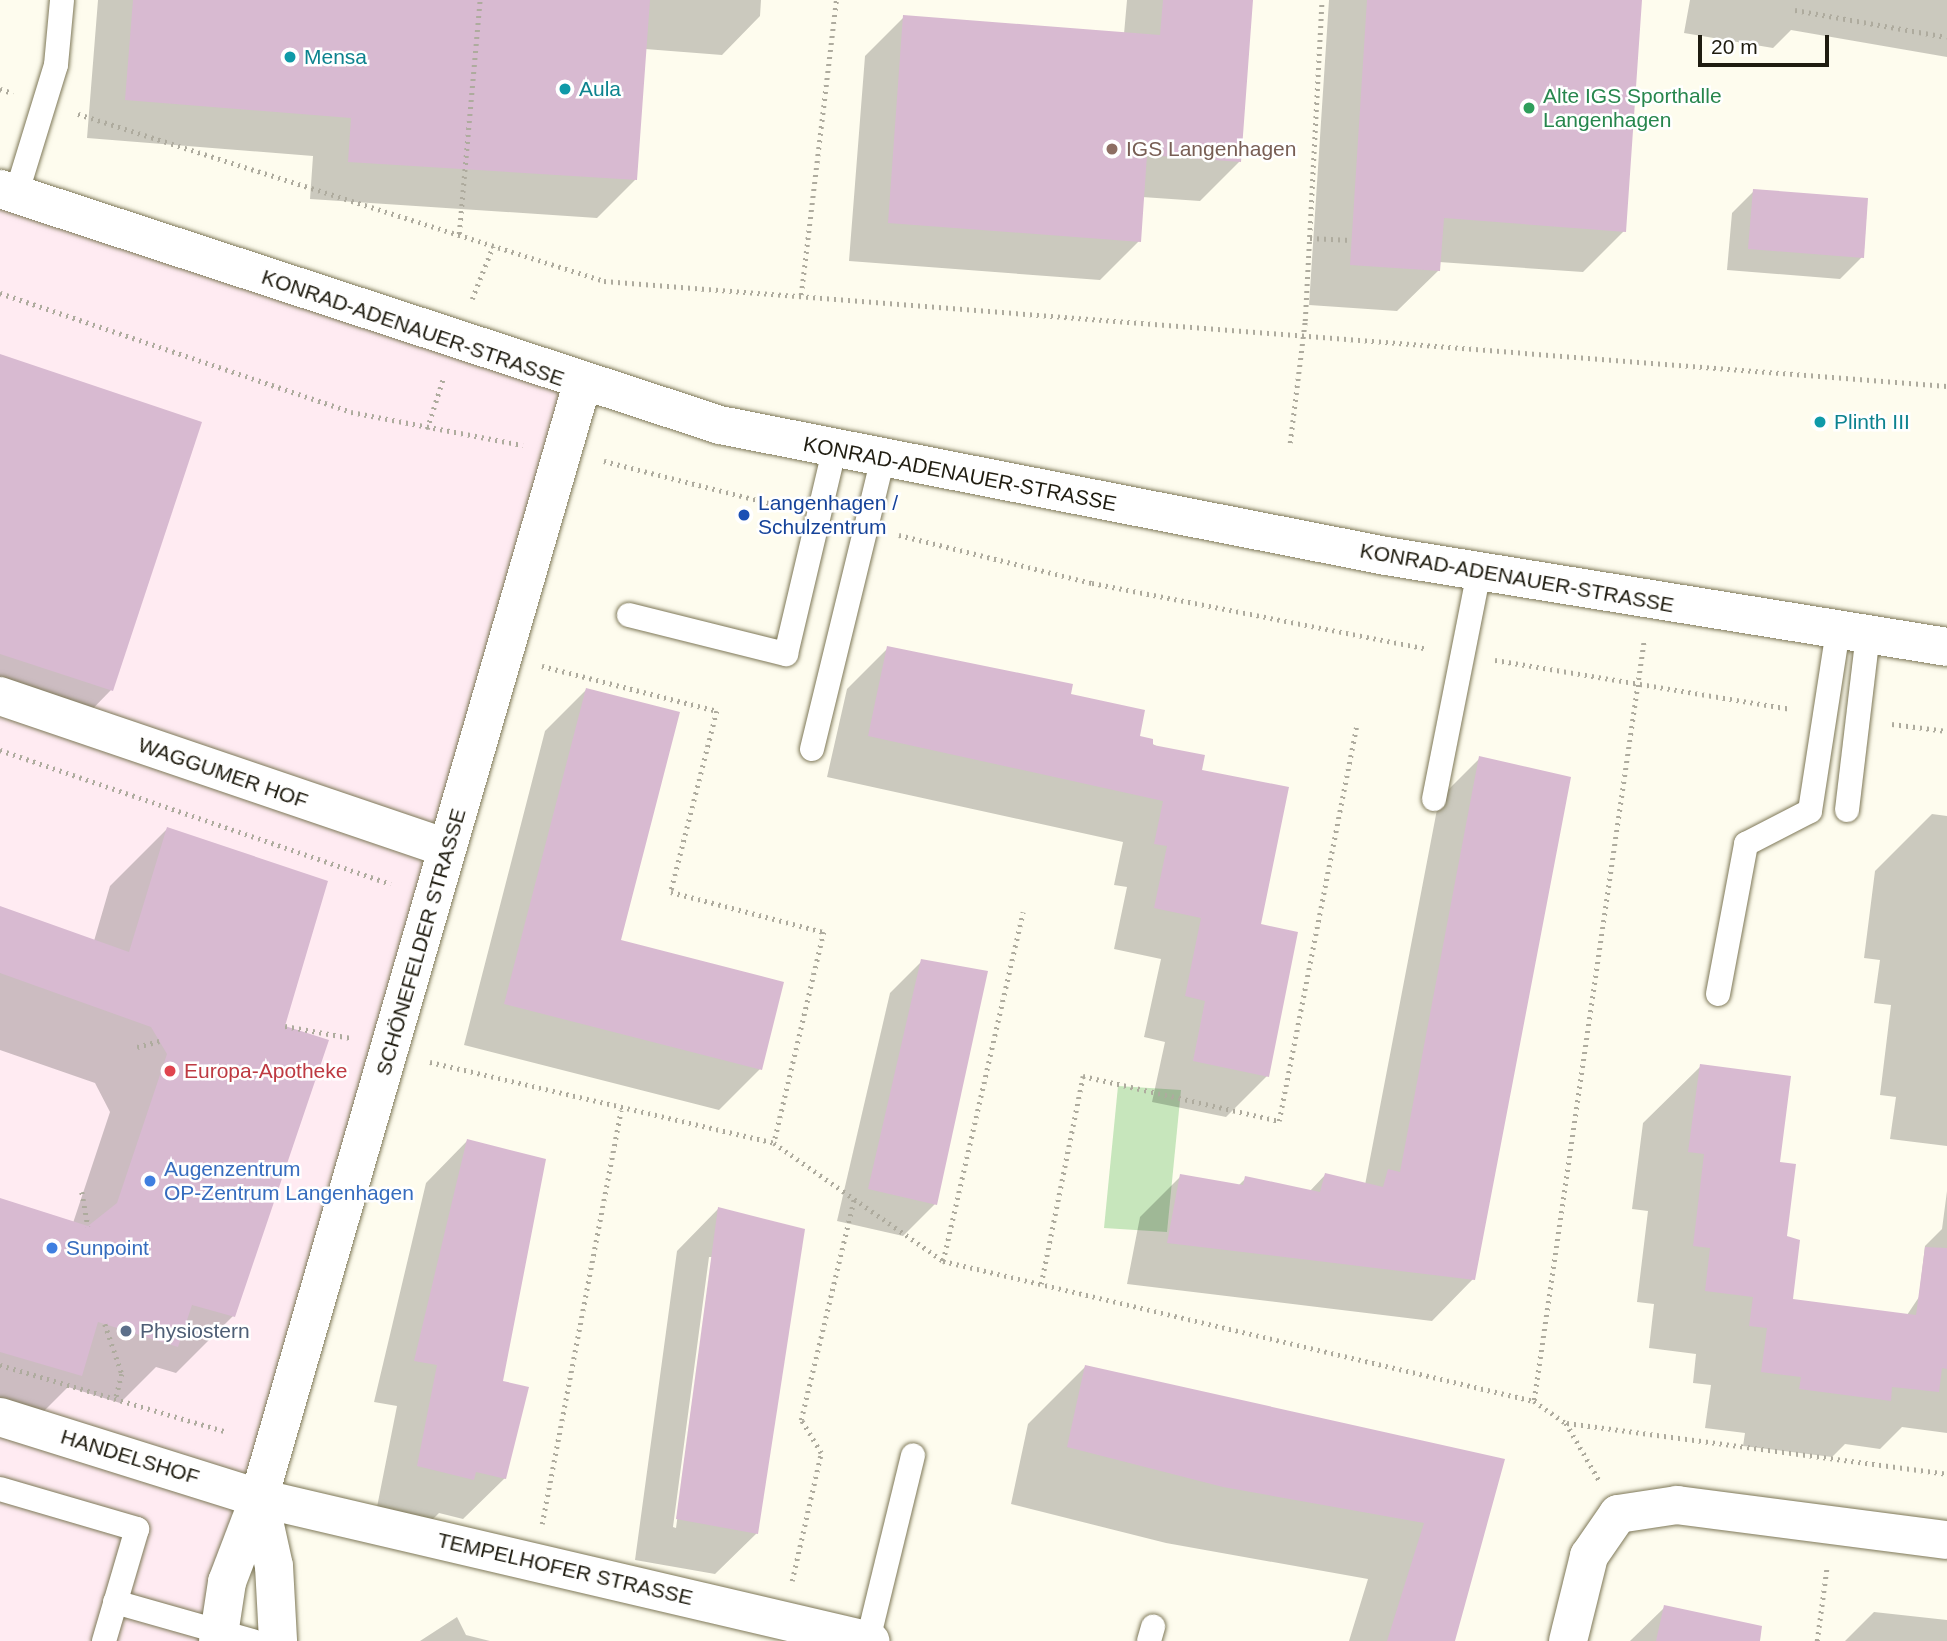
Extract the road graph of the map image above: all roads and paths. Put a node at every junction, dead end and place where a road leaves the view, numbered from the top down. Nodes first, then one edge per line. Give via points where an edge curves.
1 (62, 0) edge
2 (480, 0) edge
3 (836, 0) edge
4 (1322, 0) edge
5 (1795, 10) dead end
6 (1947, 37) edge
7 (45, 104) junction
8 (8, 192) edge
9 (459, 234) junction
10 (1310, 238) junction
11 (1351, 240) dead end
12 (0, 293) edge
13 (800, 295) junction
14 (1303, 340) junction
15 (582, 384) junction
16 (1947, 386) edge
17 (1290, 443) dead end
18 (563, 451) junction
19 (834, 451) junction
20 (882, 461) junction
21 (820, 515) junction
22 (867, 527) junction
23 (1479, 572) junction
24 (1649, 601) junction
25 (629, 615) dead end
26 (1853, 633) junction
27 (1947, 647) edge
28 (1465, 655) junction
29 (504, 656) junction
30 (1638, 685) junction
31 (0, 696) edge
32 (1827, 715) junction
33 (1857, 719) junction
34 (1356, 727) dead end
35 (1947, 731) edge
36 (812, 749) dead end
37 (0, 750) edge
38 (1434, 799) dead end
39 (1847, 810) dead end
40 (447, 848) junction
41 (391, 884) dead end
42 (1023, 912) dead end
43 (1718, 994) dead end
44 (285, 1026) dead end
45 (159, 1041) dead end
46 (137, 1047) dead end
47 (391, 1051) junction
48 (621, 1110) junction
49 (774, 1143) junction
50 (82, 1192) dead end
51 (854, 1199) junction
52 (88, 1226) dead end
53 (943, 1261) junction
54 (1041, 1283) junction
55 (105, 1324) dead end
56 (0, 1365) edge
57 (116, 1398) junction
58 (1534, 1401) junction
59 (0, 1417) edge
60 (1566, 1423) junction
61 (224, 1431) dead end
62 (913, 1455) dead end
63 (1947, 1474) edge
64 (0, 1489) edge
65 (260, 1498) junction
66 (1618, 1514) junction
67 (1832, 1527) junction
68 (1947, 1540) edge
69 (534, 1562) junction
70 (115, 1602) junction
71 (783, 1619) junction
72 (230, 1637) edge
73 (104, 1641) edge
74 (278, 1641) edge
75 (869, 1641) edge
76 (1568, 1641) edge
77 (1816, 1641) edge

1 - 7 lane
2 - 9 path
3 - 13 path
4 - 10 path
5 - 6 path
7 - 8 lane
7 - 9 path
8 - 15 street, KONRAD-ADENAUER-STRASSE
9 - 13 path via 604,281
10 - 11 path
10 - 14 path
12 - 18 path via 351,412
13 - 14 path
14 - 16 path
14 - 17 path
15 - 18 street, SCHÖNEFELDER STRASSE
15 - 19 street, KONRAD-ADENAUER-STRASSE
18 - 21 path
18 - 29 street, SCHÖNEFELDER STRASSE
19 - 20 street, KONRAD-ADENAUER-STRASSE
19 - 21 lane
20 - 22 lane
20 - 23 street, KONRAD-ADENAUER-STRASSE
21 - 25 lane via 786,654
22 - 28 path via 1092,583
22 - 36 lane
23 - 24 street, KONRAD-ADENAUER-STRASSE
23 - 28 lane
24 - 26 street, KONRAD-ADENAUER-STRASSE
24 - 30 path
26 - 27 street, KONRAD-ADENAUER-STRASSE
26 - 32 lane
26 - 33 lane
28 - 30 path
28 - 38 lane
29 - 40 street, SCHÖNEFELDER STRASSE
29 - 49 path via 717,711 671,892 824,932
30 - 32 path
30 - 58 path
31 - 40 street, WAGGUMER HOF
32 - 43 lane via 1810,811 1746,844
33 - 35 path
33 - 39 lane
34 - 54 path via 1279,1121 1083,1076
37 - 41 path
40 - 47 street, SCHÖNEFELDER STRASSE
42 - 53 path
44 - 47 path via 342,1034
45 - 46 path
47 - 48 path
47 - 65 street, SCHÖNEFELDER STRASSE
48 - 49 path
48 - 69 path
49 - 51 path
50 - 52 path
51 - 53 path
51 - 71 path via 801,1420 821,1453
53 - 54 path
54 - 58 path
55 - 57 path via 122,1374
56 - 57 path
57 - 61 path
58 - 60 path
59 - 65 street, HANDELSHOF
60 - 63 path
60 - 66 path
62 - 75 lane
64 - 70 lane via 136,1528
65 - 69 street, TEMPELHOFER STRASSE
65 - 72 street, SCHÖNEFELDER STRASSE via 227,1582
65 - 74 street, SCHÖNEFELDER STRASSE via 274,1566
66 - 67 street via 1677,1505
66 - 76 street via 1589,1556
67 - 68 street
67 - 77 path
69 - 71 street, TEMPELHOFER STRASSE
70 - 72 lane
70 - 73 lane
71 - 75 street, TEMPELHOFER STRASSE

